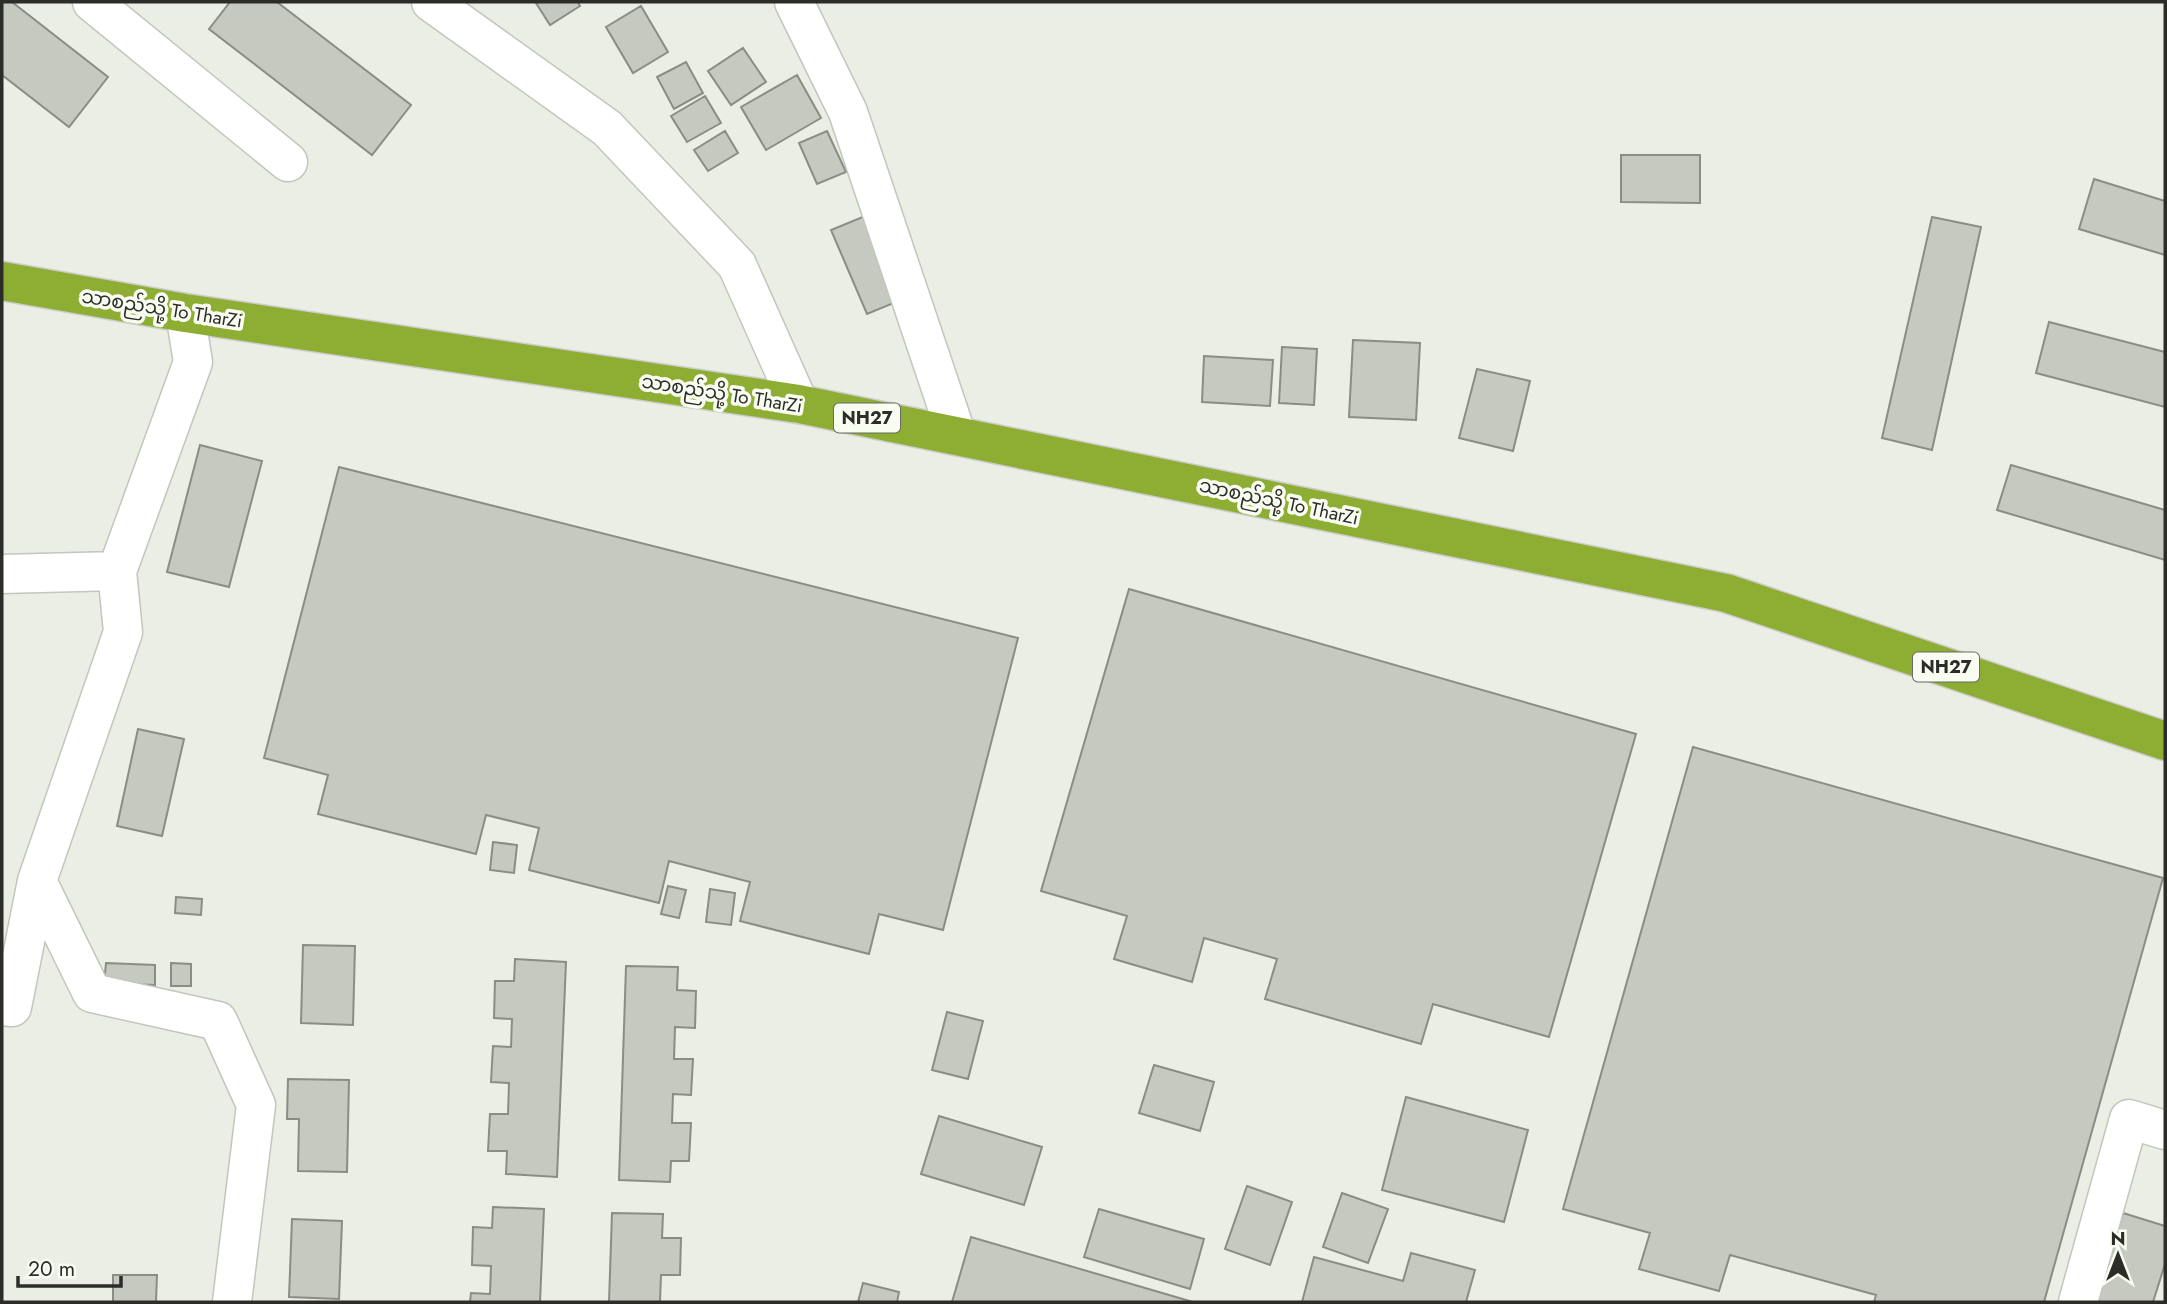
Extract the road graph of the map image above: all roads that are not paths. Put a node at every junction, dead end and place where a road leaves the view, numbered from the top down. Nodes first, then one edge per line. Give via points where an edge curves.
1 (92, 2) edge
2 (431, 2) edge
3 (794, 2) edge
4 (288, 162) dead end
5 (2, 281) edge
6 (185, 313) junction
7 (799, 404) junction
8 (957, 436) junction
9 (117, 571) junction
10 (2, 574) edge
11 (2165, 741) edge
12 (37, 881) junction
13 (2, 1006) edge
14 (2165, 1130) edge
15 (232, 1302) edge
16 (2078, 1302) edge

1 - 4 street
2 - 7 street via 607,128 737,265
3 - 8 street via 848,112
5 - 6 highway, သာစည်သို့ To TharZi / NH27
6 - 7 highway, သာစည်သို့ To TharZi / NH27
6 - 9 street via 192,362
7 - 8 highway, သာစည်သို့ To TharZi / NH27
8 - 11 highway, သာစည်သို့ To TharZi / NH27 via 1726,593
9 - 10 street
9 - 12 street via 123,632
12 - 13 street via 12,1007
12 - 15 street via 92,993 218,1021 256,1105
14 - 16 street via 2129,1119

